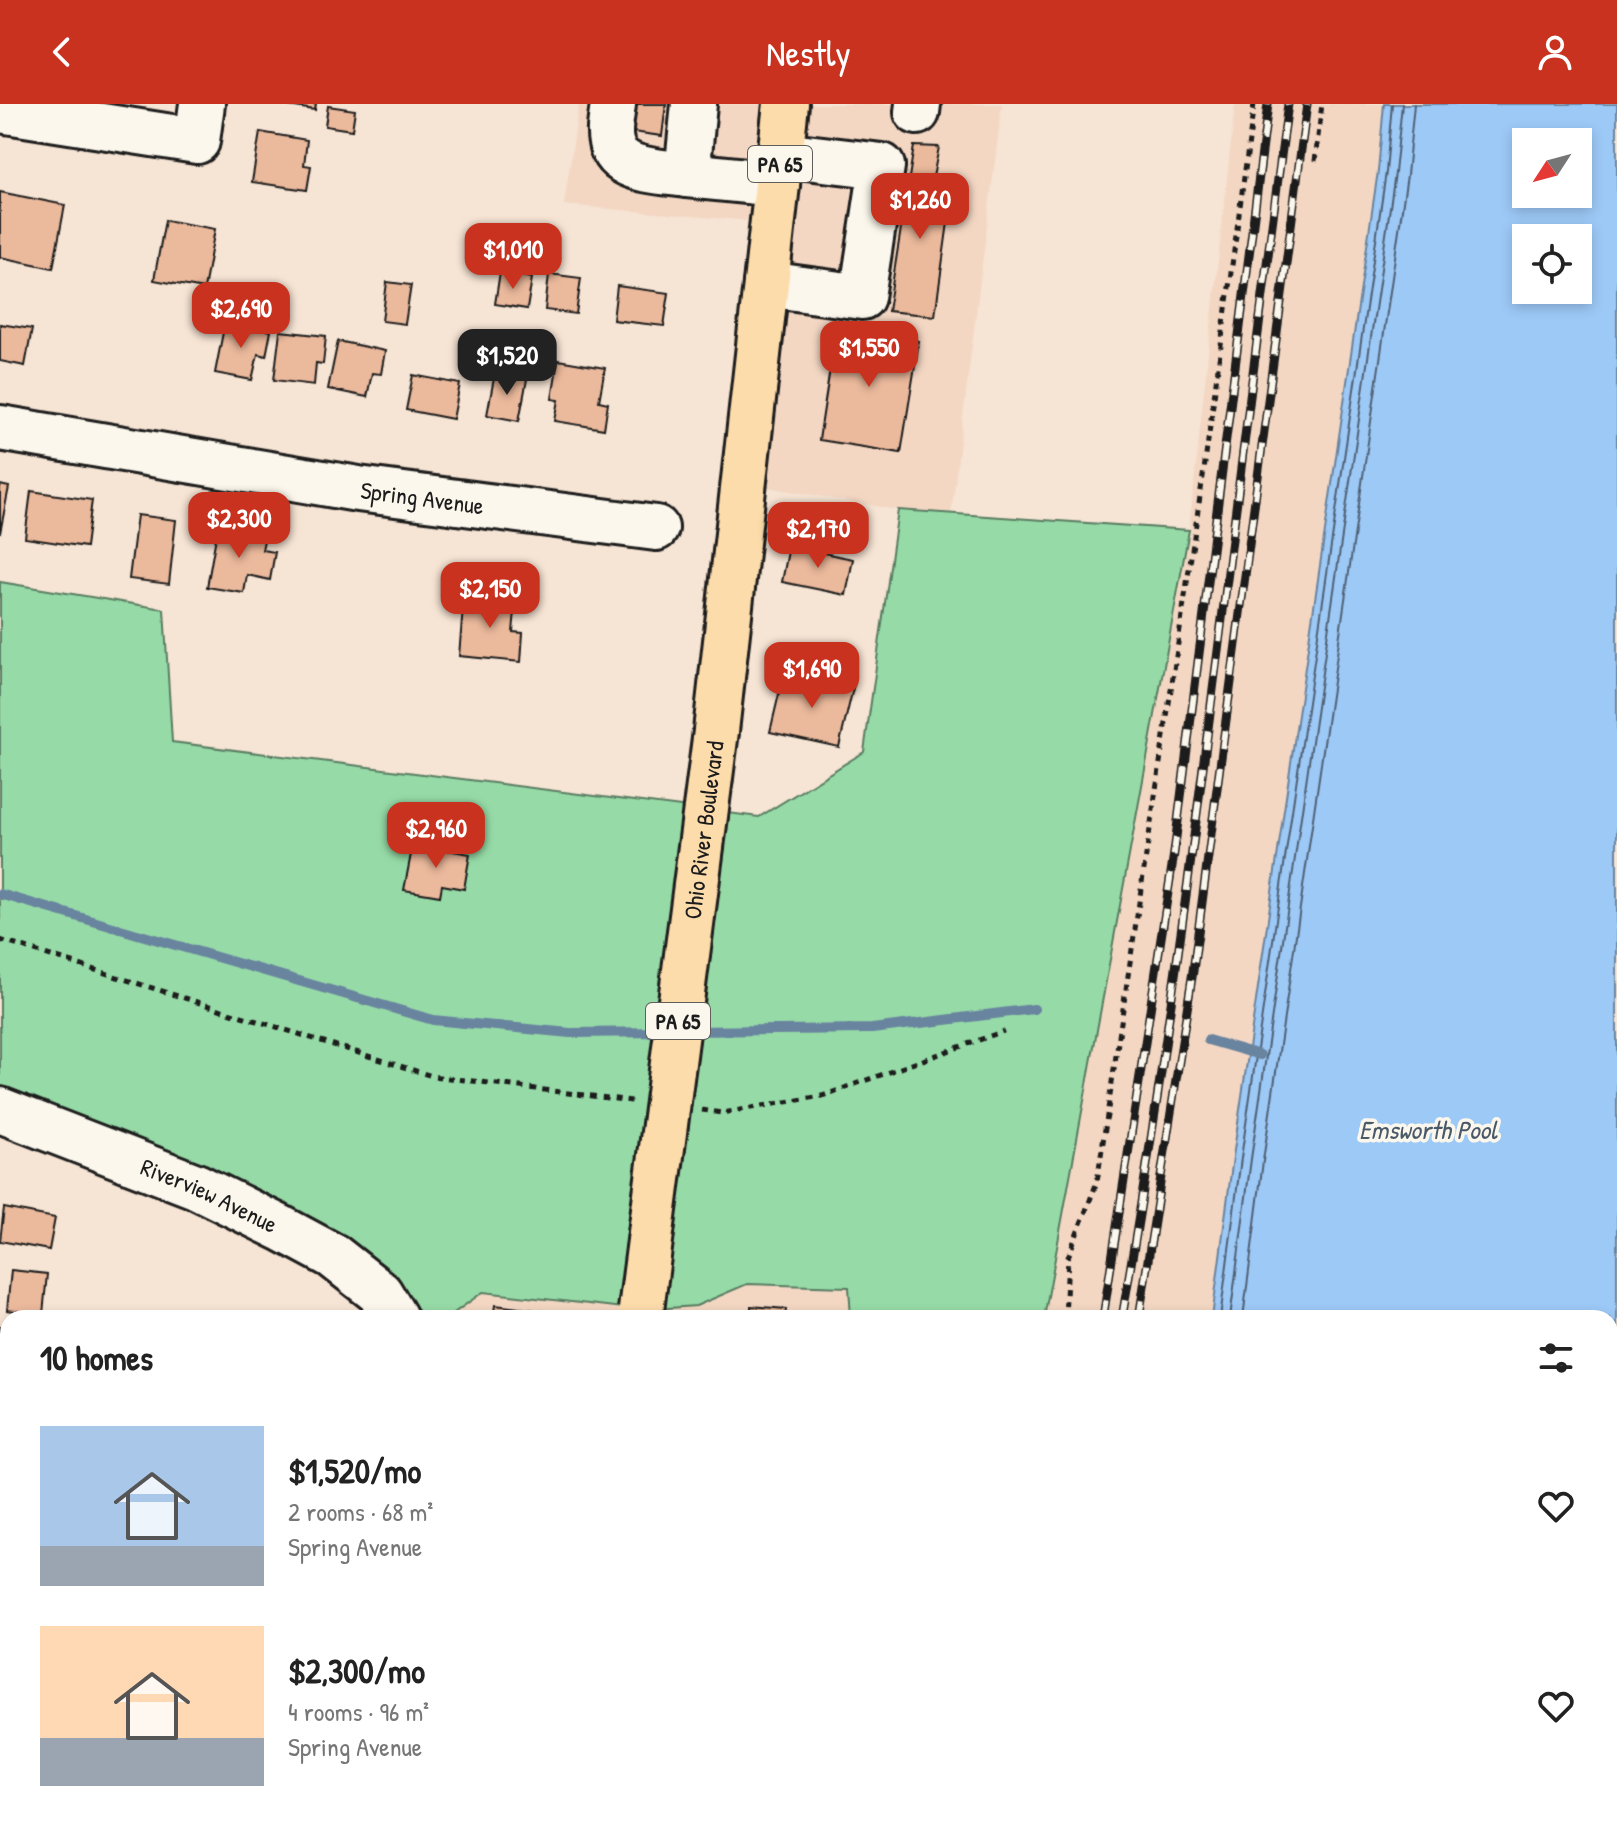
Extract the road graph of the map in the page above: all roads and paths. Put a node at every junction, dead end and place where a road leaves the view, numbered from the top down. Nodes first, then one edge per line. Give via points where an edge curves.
1 (202, 104) edge
2 (613, 104) edge
3 (694, 104) edge
4 (786, 104) edge
5 (1254, 104) edge
6 (1322, 104) edge
7 (0, 110) edge
8 (1315, 161) dead end
9 (779, 169) junction
10 (687, 175) junction
11 (766, 284) junction
12 (0, 428) edge
13 (656, 528) dead end
14 (0, 940) edge
15 (1004, 1031) dead end
16 (646, 1103) dead end
17 (692, 1109) dead end
18 (0, 1110) edge
19 (390, 1310) edge
20 (641, 1310) edge
21 (1065, 1310) edge

1 - 7 street via 197,141
2 - 10 street via 610,139 622,160
3 - 10 street
4 - 9 highway, Ohio River Boulevard / PA 65
5 - 21 path via 1102,1151 1097,1182 1068,1257
6 - 8 path
9 - 10 street
9 - 11 highway, Ohio River Boulevard / PA 65
9 - 11 street via 882,166 862,297
11 - 20 highway, Ohio River Boulevard / PA 65, bridge via 716,731
12 - 13 street, Spring Avenue via 358,489
14 - 16 path via 432,1076
15 - 17 path via 822,1096 722,1113
18 - 19 street, Riverview Avenue via 196,1186 281,1228 333,1256 380,1293

